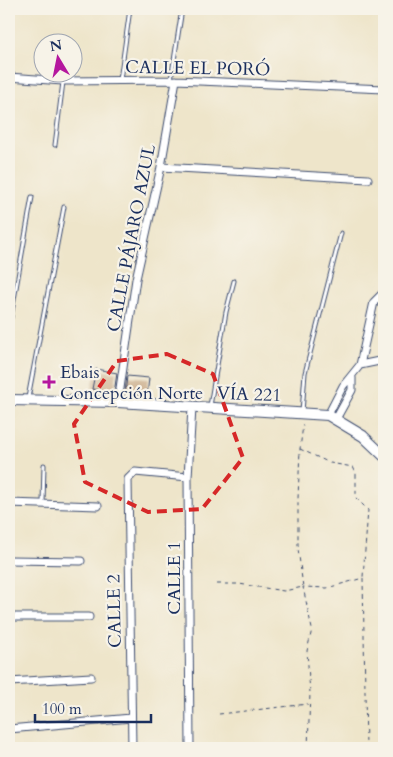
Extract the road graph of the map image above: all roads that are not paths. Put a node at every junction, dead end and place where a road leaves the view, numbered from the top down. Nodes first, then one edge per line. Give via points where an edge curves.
1 (130, 9) edge
2 (182, 9) edge
3 (9, 76) edge
4 (32, 78) edge
5 (174, 80) junction
6 (82, 81) edge
7 (120, 81) junction
8 (63, 82) edge
9 (384, 89) edge
10 (55, 145) dead end
11 (161, 167) junction
12 (368, 179) dead end
13 (32, 197) dead end
14 (64, 207) dead end
15 (340, 233) dead end
16 (234, 281) dead end
17 (384, 292) edge
18 (9, 328) edge
19 (384, 360) edge
20 (360, 365) junction
21 (9, 400) edge
22 (28, 400) junction
23 (118, 402) junction
24 (192, 408) junction
25 (210, 409) junction
26 (302, 413) junction
27 (332, 417) junction
28 (384, 456) edge
29 (44, 465) dead end
30 (188, 477) junction
31 (9, 503) edge
32 (43, 503) junction
33 (98, 506) dead end
34 (9, 560) edge
35 (81, 561) dead end
36 (9, 617) edge
37 (89, 617) dead end
38 (91, 677) dead end
39 (9, 682) edge
40 (131, 718) junction
41 (9, 729) edge
42 (132, 748) edge
43 (190, 748) edge

1 - 7 lane
2 - 5 lane
3 - 4 street, CALLE EL PORÓ
5 - 7 street, CALLE EL PORÓ
5 - 9 street, CALLE EL PORÓ
5 - 11 street, CALLE PÁJARO AZUL
6 - 7 street, CALLE EL PORÓ
8 - 10 lane
11 - 12 street
11 - 23 street, CALLE PÁJARO AZUL via 136,279
13 - 18 lane
14 - 22 lane
15 - 26 lane via 305,373
16 - 25 lane
17 - 20 street via 374,302
19 - 20 street
20 - 27 street via 344,386
21 - 22 main road, VÍA 221
22 - 23 main road, VÍA 221
23 - 24 main road, VÍA 221
24 - 25 main road, VÍA 221
24 - 30 street, CALLE 1
25 - 26 main road, VÍA 221
26 - 27 main road, VÍA 221
27 - 28 main road, VÍA 221 via 377,447
29 - 32 lane
30 - 40 street, CALLE 2 via 135,472 128,479
30 - 43 street, CALLE 1
31 - 32 street
32 - 33 street
34 - 35 street
36 - 37 street
38 - 39 street
40 - 41 street
40 - 42 street, CALLE 2

